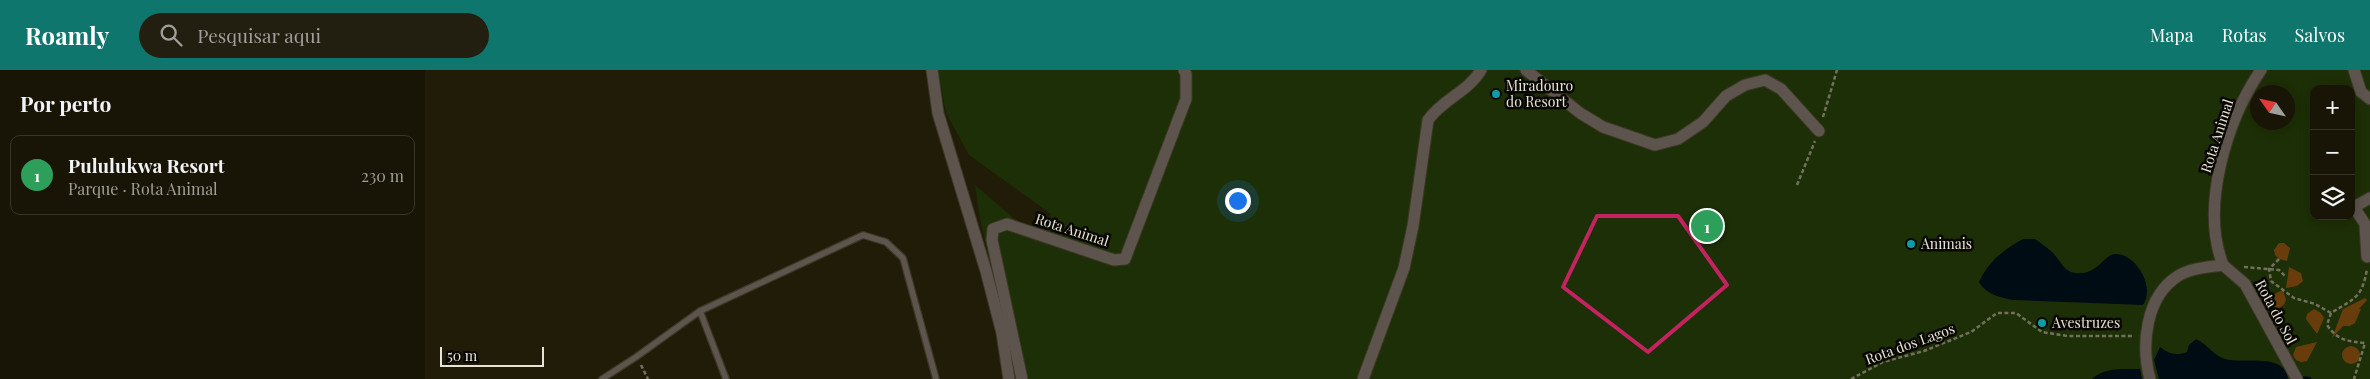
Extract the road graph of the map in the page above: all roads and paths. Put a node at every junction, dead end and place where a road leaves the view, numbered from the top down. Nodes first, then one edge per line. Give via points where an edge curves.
1 (932, 70) edge
2 (1184, 70) edge
3 (1481, 70) edge
4 (1526, 70) edge
5 (2261, 70) edge
6 (2354, 70) edge
7 (2370, 99) edge
8 (1819, 131) dead end
9 (2370, 198) edge
10 (2367, 257) joint
11 (2279, 259) dead end
12 (2223, 265) junction
13 (2269, 268) junction
14 (2286, 277) dead end
15 (2240, 279) junction
16 (700, 311) junction
17 (2331, 313) junction
18 (2145, 336) junction
19 (2365, 343) junction
20 (2370, 343) edge
21 (636, 357) junction
22 (2295, 376) edge
23 (602, 379) edge
24 (648, 379) edge
25 (725, 379) edge
26 (936, 379) edge
27 (1009, 379) edge
28 (1022, 379) edge
29 (1363, 379) edge
30 (1851, 379) edge
31 (2151, 379) edge
32 (2354, 379) edge

1 - 27 street via 938,113 986,271 1002,333
2 - 28 street, Rota Animal via 1186,99 1125,259 1114,260 1007,224 993,229 992,240
3 - 29 street via 1464,90 1436,108 1428,120 1404,268
4 - 8 street via 1579,113 1603,127 1655,145 1678,139 1703,122 1726,96 1745,85 1765,80 1781,89
5 - 12 street, Rota Animal via 2248,89 2218,174 2215,232
6 - 7 street via 2361,92
9 - 10 street via 2355,207 2365,224
10 - 17 path via 2364,284 2356,299
11 - 13 path
12 - 15 street, Rota do Sol
12 - 18 street via 2178,276 2164,289
13 - 14 path via 2279,270
13 - 15 path via 2244,266
13 - 17 path via 2271,281 2294,298
15 - 22 street, Rota do Sol
16 - 21 lane
16 - 25 lane
16 - 26 lane via 863,235 886,242 903,258
17 - 19 path via 2327,325 2334,336
18 - 30 path, Rota dos Lagos via 2067,336 2042,332 2016,313 1997,313 1971,332 1924,351 1883,362
18 - 31 street
19 - 20 path
19 - 32 path
21 - 23 lane
21 - 24 path

